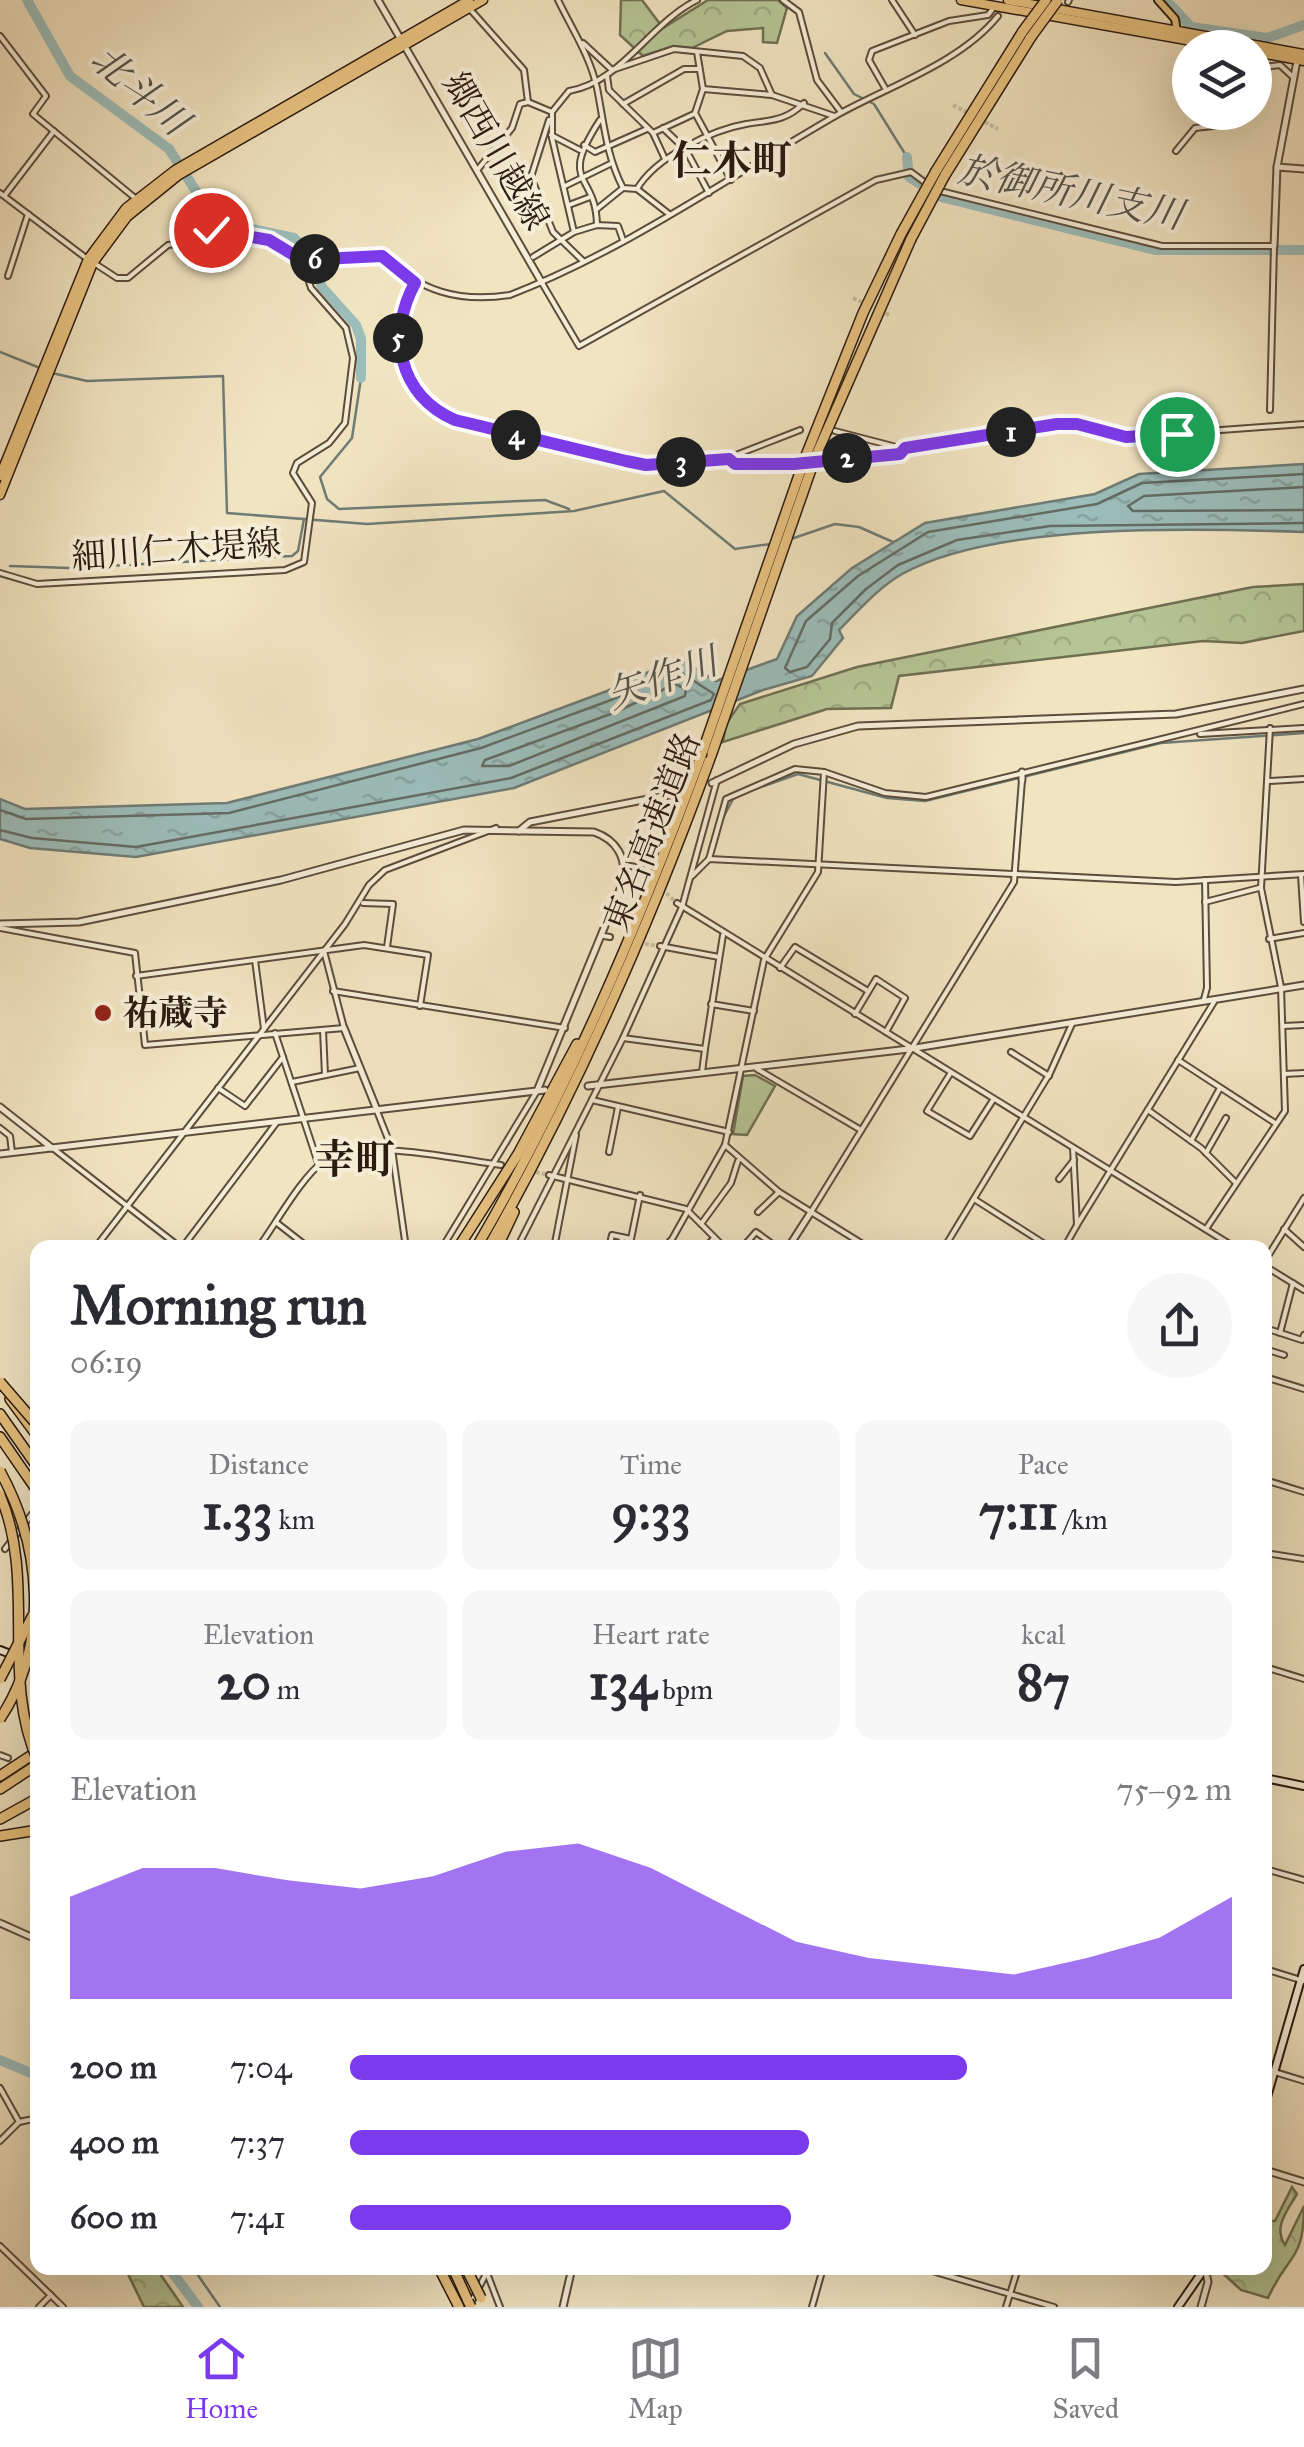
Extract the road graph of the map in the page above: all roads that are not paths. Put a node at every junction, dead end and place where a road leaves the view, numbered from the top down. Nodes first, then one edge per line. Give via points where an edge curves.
1 (378, 0) edge
2 (482, 0) edge
3 (558, 0) edge
4 (696, 0) edge
5 (784, 0) edge
6 (892, 0) edge
7 (961, 0) edge
8 (1008, 0) edge
9 (1046, 0) edge
10 (1158, 0) edge
11 (1065, 1) edge
12 (469, 4) edge
13 (997, 11) junction
14 (1176, 30) edge
15 (1172, 33) edge
16 (1172, 33) edge
17 (1027, 34) junction
18 (914, 35) junction
19 (0, 36) edge
20 (404, 41) junction
21 (581, 42) junction
22 (697, 52) junction
23 (1272, 52) edge
24 (1272, 54) edge
25 (1302, 58) edge
26 (1272, 66) edge
27 (700, 69) junction
28 (612, 70) junction
29 (606, 76) junction
30 (1294, 78) junction
31 (596, 86) junction
32 (885, 88) junction
33 (703, 89) junction
34 (772, 95) junction
35 (528, 102) junction
36 (804, 103) junction
37 (624, 104) junction
38 (552, 112) junction
39 (695, 113) junction
40 (842, 113) junction
41 (835, 116) junction
42 (601, 119) junction
43 (663, 128) junction
44 (650, 130) junction
45 (1193, 130) edge
46 (54, 131) junction
47 (552, 135) junction
48 (710, 136) junction
49 (582, 148) junction
50 (608, 150) junction
51 (686, 150) junction
52 (1176, 151) dead end
53 (666, 161) junction
54 (611, 164) junction
55 (1277, 167) junction
56 (479, 168) junction
57 (1304, 169) edge
58 (178, 173) junction
59 (580, 180) junction
60 (730, 180) junction
61 (565, 186) junction
62 (624, 188) junction
63 (637, 189) junction
64 (708, 193) junction
65 (2, 194) edge
66 (590, 197) junction
67 (137, 199) junction
68 (568, 205) junction
69 (597, 209) junction
70 (28, 214) junction
71 (670, 216) junction
72 (597, 225) junction
73 (574, 232) junction
74 (561, 240) junction
75 (623, 240) junction
76 (1274, 246) junction
77 (533, 257) dead end
78 (302, 260) junction
79 (90, 261) junction
80 (582, 261) junction
81 (8, 276) dead end
82 (415, 283) junction
83 (542, 283) junction
84 (1270, 410) dead end
85 (1304, 424) edge
86 (800, 430) dead end
87 (835, 431) dead end
88 (905, 448) junction
89 (810, 458) junction
90 (729, 459) junction
91 (0, 476) edge
92 (0, 496) edge
93 (0, 573) edge
94 (1304, 689) edge
95 (1304, 704) edge
96 (1270, 728) junction
97 (1304, 728) edge
98 (1195, 734) junction
99 (824, 772) junction
100 (1022, 772) junction
101 (1304, 779) edge
102 (1022, 780) joint
103 (714, 781) joint
104 (1268, 781) junction
105 (674, 794) dead end
106 (496, 828) junction
107 (520, 831) junction
108 (709, 860) junction
109 (819, 864) junction
110 (625, 866) junction
111 (641, 868) dead end
112 (1016, 874) junction
113 (1303, 874) edge
114 (692, 876) junction
115 (1262, 876) junction
116 (1205, 880) junction
117 (1261, 888) junction
118 (1206, 902) junction
119 (363, 903) dead end
120 (679, 905) junction
121 (1304, 922) edge
122 (0, 926) edge
123 (1304, 932) edge
124 (722, 935) junction
125 (1269, 940) junction
126 (387, 947) junction
127 (662, 947) junction
128 (324, 952) junction
129 (720, 957) junction
130 (255, 960) junction
131 (764, 960) junction
132 (780, 968) junction
133 (617, 972) junction
134 (136, 976) junction
135 (1304, 985) edge
136 (1281, 990) junction
137 (868, 991) junction
138 (333, 992) junction
139 (1214, 1002) junction
140 (711, 1004) junction
141 (1205, 1004) junction
142 (420, 1006) junction
143 (754, 1010) junction
144 (855, 1014) junction
145 (1072, 1024) junction
146 (1304, 1025) edge
147 (1282, 1026) junction
148 (344, 1028) junction
149 (565, 1028) junction
150 (264, 1029) junction
151 (323, 1030) junction
152 (886, 1032) junction
153 (275, 1033) junction
154 (259, 1035) junction
155 (624, 1038) junction
156 (705, 1049) junction
157 (909, 1049) junction
158 (1010, 1052) dead end
159 (284, 1057) junction
160 (1178, 1060) junction
161 (754, 1066) junction
162 (360, 1068) junction
163 (742, 1068) junction
164 (702, 1072) junction
165 (1304, 1073) edge
166 (950, 1074) junction
167 (1284, 1074) junction
168 (325, 1075) junction
169 (1049, 1076) junction
170 (292, 1082) junction
171 (601, 1084) junction
172 (588, 1086) dead end
173 (218, 1088) junction
174 (1220, 1088) junction
175 (546, 1090) dead end
176 (537, 1091) junction
177 (592, 1100) junction
178 (993, 1100) junction
179 (618, 1106) junction
180 (0, 1107) edge
181 (1147, 1109) junction
182 (377, 1110) junction
183 (304, 1118) junction
184 (1022, 1118) junction
185 (1226, 1118) dead end
186 (558, 1120) junction
187 (277, 1122) junction
188 (1275, 1124) junction
189 (0, 1128) edge
190 (860, 1130) junction
191 (729, 1132) junction
192 (184, 1133) junction
193 (576, 1133) junction
194 (1191, 1141) junction
195 (725, 1145) junction
196 (52, 1148) junction
197 (1073, 1148) junction
198 (392, 1149) junction
199 (12, 1152) junction
200 (609, 1152) dead end
201 (1206, 1153) junction
202 (0, 1154) edge
203 (1074, 1160) junction
204 (738, 1161) junction
205 (498, 1165) junction
206 (320, 1166) junction
207 (1110, 1170) junction
208 (551, 1175) junction
209 (570, 1178) junction
210 (1059, 1179) dead end
211 (1236, 1183) junction
212 (778, 1192) junction
213 (640, 1194) junction
214 (1304, 1198) edge
215 (974, 1199) junction
216 (126, 1207) junction
217 (686, 1209) junction
218 (758, 1212) dead end
219 (810, 1212) junction
220 (277, 1223) junction
221 (701, 1224) junction
222 (1078, 1225) junction
223 (1206, 1229) junction
224 (1284, 1229) junction
225 (622, 1237) junction
226 (714, 1238) edge
227 (101, 1240) edge
228 (170, 1240) edge
229 (187, 1240) edge
230 (264, 1240) edge
231 (299, 1240) edge
232 (405, 1240) edge
233 (447, 1240) edge
234 (463, 1240) edge
235 (480, 1240) edge
236 (492, 1240) edge
237 (501, 1240) edge
238 (521, 1240) edge
239 (556, 1240) edge
240 (611, 1240) edge
241 (622, 1240) edge
242 (670, 1240) edge
243 (793, 1240) edge
244 (856, 1240) edge
245 (949, 1240) edge
246 (1038, 1240) edge
247 (1069, 1240) edge
248 (1222, 1240) edge
249 (1304, 1247) edge
250 (1272, 1254) edge
251 (1272, 1268) edge
252 (1293, 1283) junction
253 (1304, 1290) edge
254 (1272, 1330) edge
255 (1280, 1332) junction
256 (1304, 1335) edge
257 (1272, 1351) edge
258 (1284, 1355) dead end
259 (1272, 1379) edge
260 (0, 1381) edge
261 (1304, 1388) edge
262 (0, 1414) edge
263 (30, 1417) edge
264 (30, 1424) edge
265 (1, 1437) edge
266 (30, 1457) edge
267 (0, 1471) edge
268 (30, 1480) edge
269 (1272, 1482) edge
270 (1304, 1492) edge
271 (0, 1495) edge
272 (30, 1517) edge
273 (5, 1549) dead end
274 (1272, 1554) edge
275 (1304, 1559) edge
276 (30, 1560) edge
277 (30, 1624) edge
278 (30, 1641) edge
279 (0, 1650) edge
280 (30, 1662) edge
281 (1272, 1670) edge
282 (0, 1679) edge
283 (1304, 1679) edge
284 (0, 1719) edge
285 (30, 1745) edge
286 (0, 1755) edge
287 (30, 1756) edge
288 (8, 1758) dead end
289 (30, 1768) edge
290 (0, 1776) edge
291 (1272, 1779) edge
292 (1304, 1786) edge
293 (0, 1789) edge
294 (30, 1802) edge
295 (0, 1819) edge
296 (30, 1833) edge
297 (0, 1838) edge
298 (1272, 1870) edge
299 (1304, 1880) edge
300 (0, 1923) edge
301 (30, 1936) edge
302 (1304, 1969) edge
303 (1272, 1971) edge
304 (1302, 1981) edge
305 (1272, 2071) edge
306 (1275, 2072) junction
307 (1304, 2081) edge
308 (1272, 2082) edge
309 (0, 2088) edge
310 (30, 2120) edge
311 (19, 2122) junction
312 (0, 2141) edge
313 (1272, 2172) edge
314 (1304, 2182) edge
315 (0, 2246) edge
316 (30, 2275) edge
317 (30, 2275) edge
318 (443, 2275) edge
319 (456, 2275) edge
320 (472, 2275) edge
321 (485, 2275) edge
322 (489, 2275) edge
323 (570, 2275) edge
324 (822, 2275) edge
325 (946, 2275) edge
326 (1016, 2275) edge
327 (1200, 2275) edge
328 (1206, 2275) edge
329 (1010, 2294) junction
330 (51, 2295) junction
331 (482, 2303) edge
332 (39, 2307) edge
333 (63, 2307) edge
334 (459, 2307) edge
335 (469, 2307) edge
336 (500, 2307) edge
337 (563, 2307) edge
338 (812, 2307) edge
339 (1006, 2307) edge
340 (1054, 2307) edge
341 (1178, 2307) edge
342 (1201, 2307) edge

1 - 20 street, 郷西川越線
2 - 12 highway
3 - 21 street
4 - 28 street
5 - 40 street via 798,12 818,80
6 - 18 street
7 - 13 highway
8 - 16 highway
9 - 17 highway, 東名高速道路, bridge
10 - 14 main road
11 - 17 highway, 東名高速道路, bridge
12 - 20 highway
12 - 35 street via 524,70
13 - 15 highway
13 - 18 street
13 - 32 street via 972,43
17 - 89 highway, 東名高速道路, bridge via 863,313
18 - 32 street via 872,51 869,60
19 - 46 street via 46,96 33,114
20 - 56 street, 郷西川越線
20 - 58 highway
21 - 28 street
21 - 31 street
22 - 27 street
22 - 28 street via 674,49
22 - 34 street via 743,56 760,68
23 - 25 highway
24 - 25 highway
25 - 30 street
26 - 30 street
27 - 33 street
27 - 37 street via 684,69
28 - 29 street
29 - 31 street
29 - 37 street via 609,90
30 - 55 street
31 - 38 street via 569,90
31 - 42 street
32 - 40 street
33 - 34 street
33 - 39 street
34 - 36 street
35 - 38 street
35 - 56 street via 520,104 512,128
36 - 41 street
36 - 48 street via 792,115
37 - 44 street
38 - 47 street
38 - 74 street via 531,177
39 - 43 street
39 - 48 street
40 - 41 street
41 - 60 street
42 - 49 street
42 - 50 street
43 - 44 street
43 - 51 street
44 - 50 street
44 - 53 street
45 - 52 street
46 - 65 street
46 - 67 street
47 - 49 street
47 - 61 street
48 - 51 street
48 - 60 street
49 - 50 street
49 - 59 street
50 - 54 street
51 - 53 street
51 - 64 street
53 - 63 street
54 - 59 street
54 - 62 street
55 - 57 street
55 - 76 street
56 - 83 street, 郷西川越線
58 - 67 highway
58 - 79 highway
59 - 61 street
59 - 66 street
60 - 64 street
61 - 68 street
62 - 63 street
62 - 69 street
63 - 71 street
64 - 71 street
65 - 70 street
66 - 68 street
66 - 69 street
67 - 79 highway
68 - 73 street
69 - 72 street
70 - 79 street
70 - 81 street
71 - 75 street
72 - 73 street
72 - 75 street via 618,226
73 - 74 street
74 - 77 street
74 - 80 street
75 - 80 street
76 - 83 street via 1162,246 948,195 911,172 876,180 578,346
76 - 84 street
78 - 79 street via 269,240 211,230 168,245 128,278
78 - 82 street via 382,256
78 - 93 street, 細川仁木堤線 via 312,288 346,328 353,358 346,423 293,473 312,502 304,562 285,570 37,584
79 - 91 highway
79 - 92 highway
80 - 83 street
82 - 83 street via 438,294 482,299
82 - 90 street via 398,328 399,352 405,370 442,414 646,465
85 - 88 street via 1126,437 1057,424
86 - 90 street
87 - 88 street
88 - 90 street via 900,454 794,464
89 - 133 highway, 東名高速道路, bridge
89 - 186 highway, 東名高速道路, bridge via 712,753 640,942
94 - 103 street via 1176,714 858,726 794,744
95 - 98 street
96 - 97 street
96 - 98 street
96 - 104 street
98 - 100 street
99 - 100 street via 885,793 926,796
99 - 108 street via 795,769 726,799
99 - 109 street
100 - 102 street
101 - 104 street
102 - 112 street
103 - 114 street
104 - 115 street
105 - 107 street via 530,822
106 - 107 street
106 - 122 street via 464,830 281,880 79,922
106 - 128 street via 385,870
107 - 110 street via 600,834
108 - 109 street
108 - 114 street
109 - 112 street
109 - 131 street
110 - 111 street
110 - 149 street via 607,937
112 - 116 street
112 - 157 street
113 - 115 street
113 - 121 street
114 - 120 street
115 - 116 street
115 - 117 street
116 - 118 street
117 - 118 street
117 - 125 street
118 - 141 street
119 - 126 street via 393,904
120 - 124 street
120 - 127 street
122 - 134 street via 130,951
123 - 125 street
124 - 129 street
124 - 131 street
125 - 136 street
126 - 128 street
126 - 142 street via 428,955
127 - 129 street
127 - 155 street
128 - 130 street
128 - 138 street
128 - 150 street
129 - 140 street
130 - 134 street
130 - 150 street
131 - 132 street
131 - 143 street
132 - 137 street via 795,947
132 - 144 street
133 - 234 highway
133 - 235 highway, 東名高速道路
134 - 154 street via 145,1045
135 - 136 street
136 - 139 street
136 - 147 street
137 - 144 street
137 - 152 street via 876,979 905,998
138 - 142 street
138 - 148 street
139 - 141 street
139 - 160 street
140 - 143 street
140 - 156 street
141 - 145 street
142 - 149 street
143 - 163 street
144 - 152 street
145 - 157 street
145 - 169 street
146 - 147 street
147 - 167 street
148 - 151 street
148 - 162 street
149 - 176 street
150 - 154 street
151 - 153 street
151 - 168 street
152 - 157 street
153 - 154 street
153 - 159 street
154 - 173 street
155 - 156 street
155 - 171 street
156 - 164 street
157 - 161 street
157 - 166 street
157 - 190 street
158 - 169 street
159 - 170 street
159 - 173 street via 245,1106
160 - 174 street
160 - 181 street
161 - 163 street
161 - 190 street
162 - 168 street
162 - 182 street
163 - 164 street
163 - 191 street
164 - 171 street
165 - 167 street
166 - 178 street
166 - 178 street via 928,1111 970,1136
167 - 188 street via 1285,1111
168 - 170 street
169 - 184 street
170 - 183 street
171 - 172 street
171 - 177 street
173 - 192 street
174 - 188 street
174 - 194 street
175 - 176 street
176 - 182 street
176 - 205 street
177 - 179 street
177 - 193 street
178 - 184 street
179 - 191 street
179 - 200 street
180 - 196 street
181 - 194 street
181 - 207 street
182 - 183 street
182 - 198 street
183 - 187 street
183 - 206 street
184 - 197 street
184 - 215 street
185 - 201 street
186 - 236 highway, 東名高速道路
186 - 237 highway
187 - 192 street
187 - 229 street
188 - 211 street
189 - 199 street via 10,1136
190 - 219 street
191 - 195 street
192 - 196 street
192 - 216 street
193 - 208 street
193 - 209 street
194 - 201 street
195 - 204 street
195 - 217 street
196 - 199 street
196 - 216 street
197 - 203 street
197 - 207 street
198 - 205 street
198 - 206 street via 344,1154
198 - 232 street
199 - 202 street
201 - 211 street
203 - 210 street
203 - 222 street
204 - 212 street
204 - 221 street via 731,1183
205 - 233 street
206 - 220 street
207 - 222 street
207 - 223 street
208 - 209 street
208 - 238 street
209 - 213 street
209 - 239 street
211 - 223 street
212 - 218 street
212 - 219 street
213 - 217 street
213 - 225 street via 630,1239
214 - 224 street
215 - 245 street
215 - 246 street
216 - 227 street
216 - 228 street
217 - 221 street
217 - 242 street
219 - 243 street
219 - 244 street
220 - 230 street
220 - 231 street
221 - 226 street
222 - 247 street
223 - 248 street
224 - 249 street
224 - 250 street
225 - 240 street
225 - 241 street
251 - 252 street
252 - 253 street
252 - 255 street
254 - 255 street
255 - 256 street via 1302,1340
257 - 258 street
259 - 261 street
260 - 263 highway, bridge
260 - 264 highway, bridge
262 - 266 highway
265 - 268 highway
267 - 276 highway, bridge via 23,1520
269 - 270 street
271 - 285 highway, bridge via 15,1554 12,1690
272 - 273 street
274 - 275 street
277 - 282 highway, bridge
278 - 284 highway, bridge
279 - 280 main road
281 - 283 street
286 - 288 street
287 - 290 highway
289 - 293 highway
291 - 292 main road
294 - 295 highway
296 - 297 highway
298 - 299 street
300 - 301 street
302 - 304 main road
303 - 304 street
304 - 306 main road
305 - 306 street
306 - 307 street
306 - 308 main road
309 - 311 street
310 - 311 street
311 - 312 street
313 - 314 street
315 - 316 street
317 - 330 street
318 - 334 highway
319 - 335 highway
320 - 331 highway, bridge
321 - 335 street
322 - 336 street
323 - 337 street
324 - 338 street
325 - 329 street
326 - 329 street
327 - 341 main road
328 - 342 street
329 - 339 street
329 - 340 street
330 - 332 street
330 - 333 street

